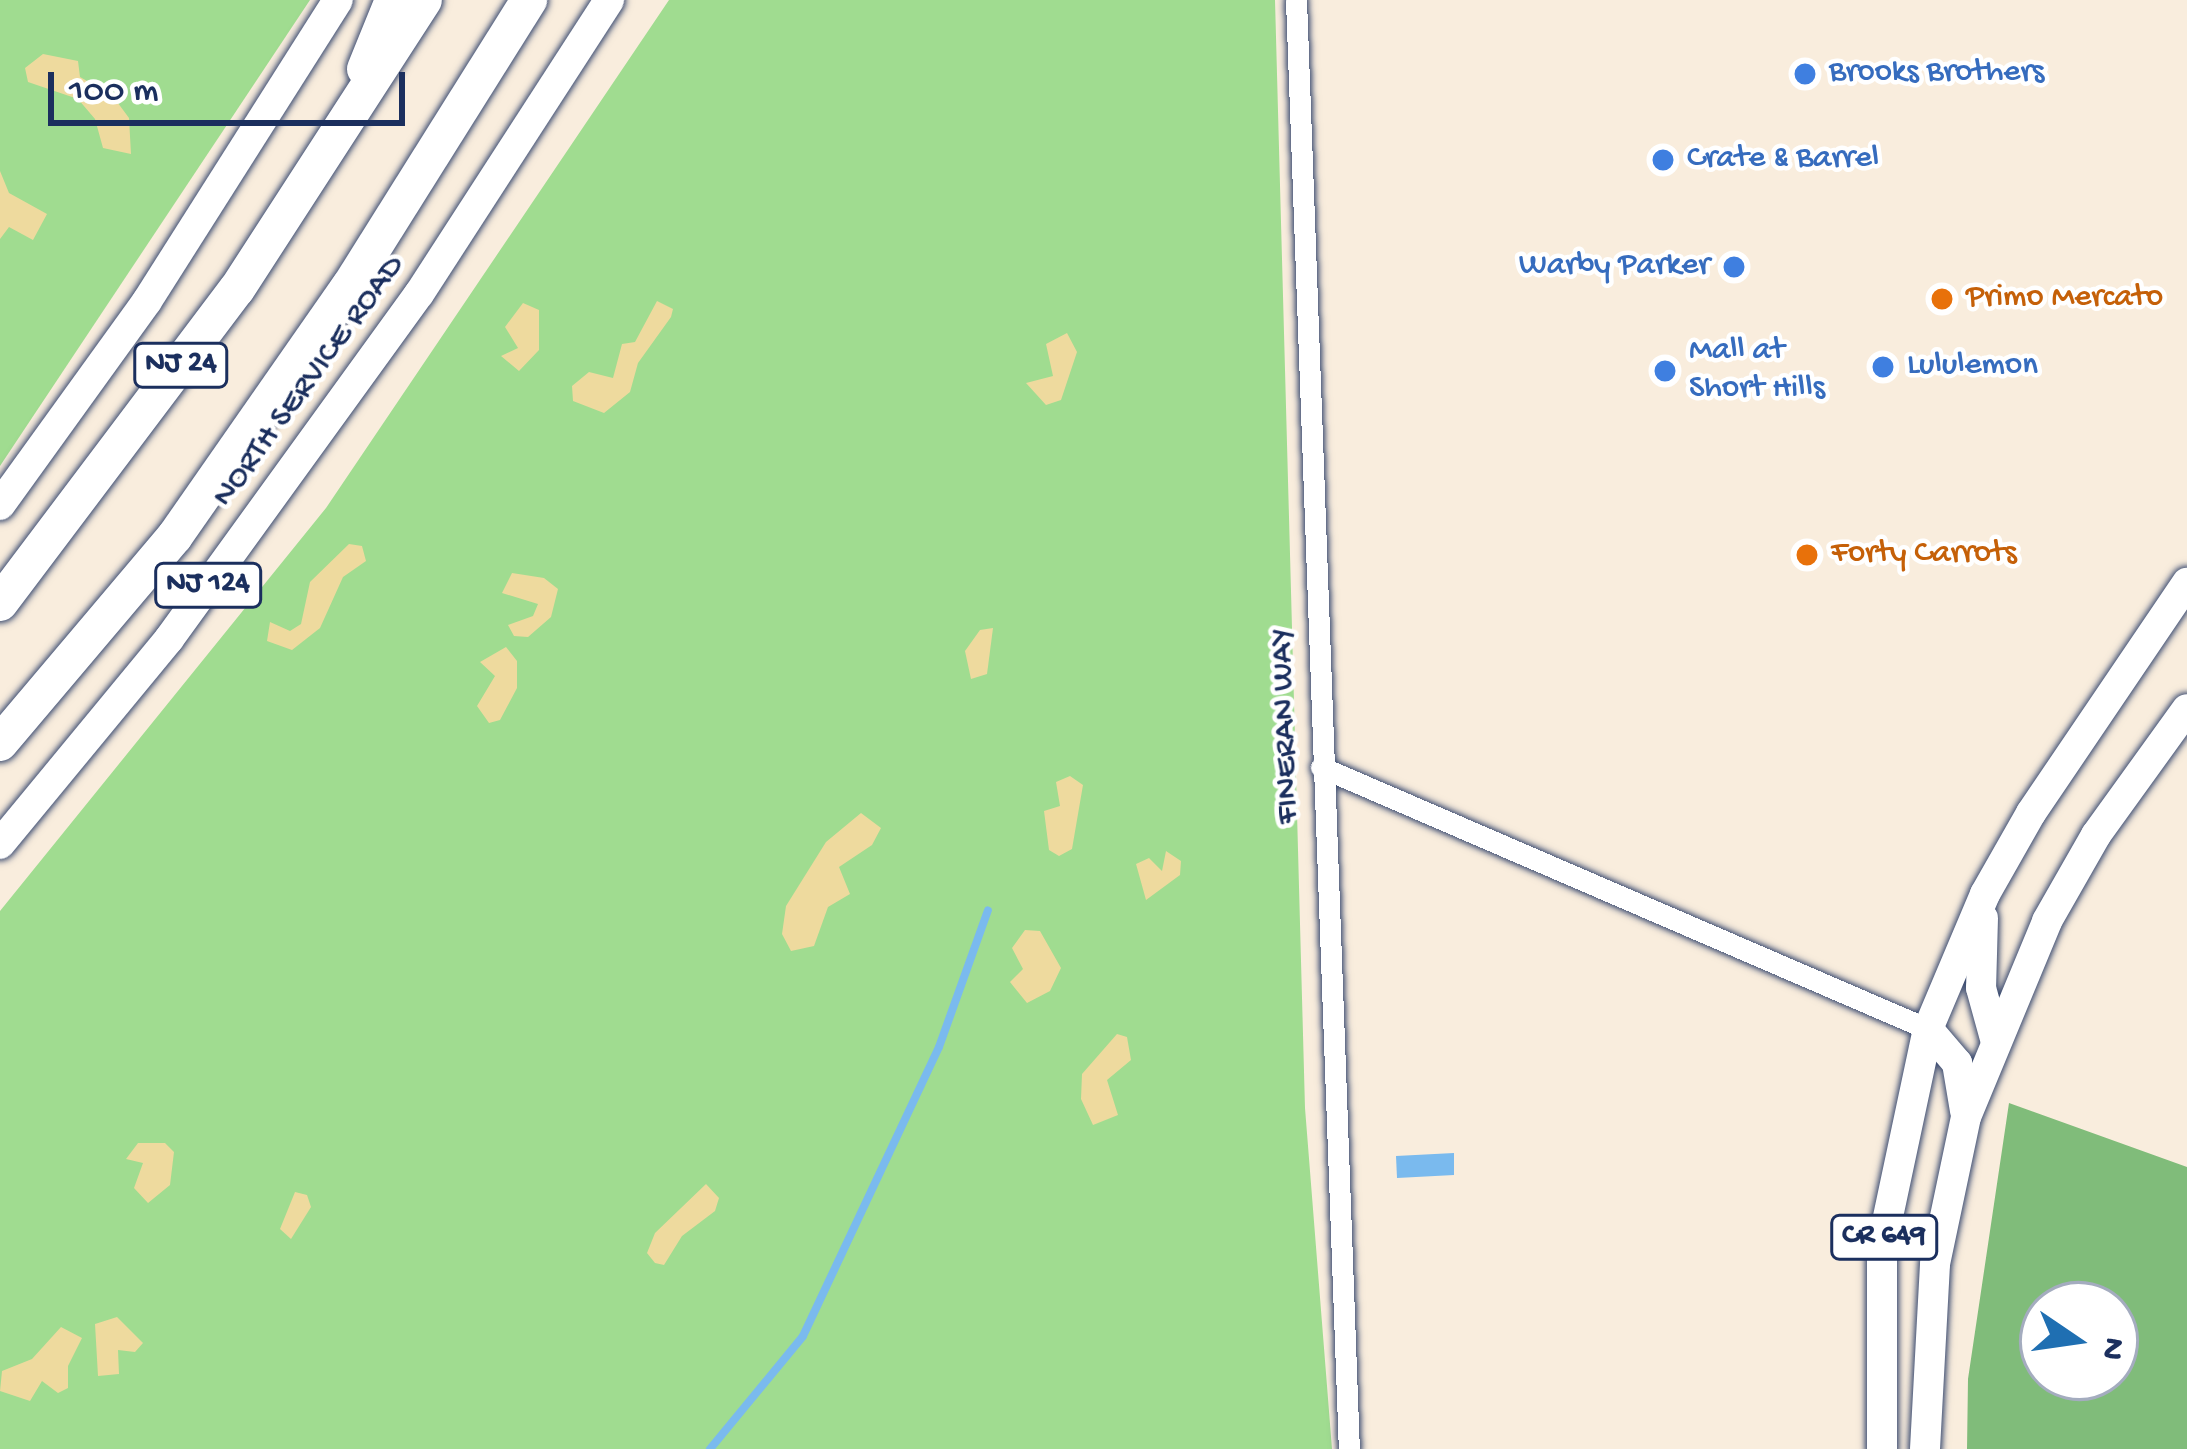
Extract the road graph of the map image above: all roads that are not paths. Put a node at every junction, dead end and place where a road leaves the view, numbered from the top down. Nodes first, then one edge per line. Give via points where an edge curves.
1 (338, 0) edge
2 (393, 0) edge
3 (424, 0) edge
4 (530, 0) edge
5 (556, 0) edge
6 (609, 0) edge
7 (1296, 0) edge
8 (458, 114) junction
9 (347, 118) junction
10 (0, 505) edge
11 (2187, 583) edge
12 (0, 602) edge
13 (2187, 628) edge
14 (2149, 634) junction
15 (2187, 709) edge
16 (0, 743) edge
17 (1321, 767) junction
18 (0, 844) edge
19 (1985, 894) junction
20 (1928, 1029) junction
21 (1995, 1039) junction
22 (1966, 1117) junction
23 (1349, 1449) edge
24 (1882, 1449) edge
25 (1925, 1449) edge

1 - 10 main road via 147,301
2 - 9 highway
3 - 9 highway, NJ 24
4 - 8 highway, NJ 24
5 - 8 highway
6 - 18 main road, NORTH SERVICE ROAD / NJ 124 via 375,354 169,639
7 - 17 street, FINERAN WAY
8 - 16 highway, NJ 24 via 175,536
9 - 12 highway, NJ 24 via 237,289
11 - 14 main road, CR 649
13 - 14 main road
14 - 19 main road, CR 649
15 - 21 main road, CR 649 via 2096,835
17 - 20 street
17 - 23 street, FINERAN WAY
19 - 20 main road, CR 649
19 - 21 main road via 1981,988
20 - 22 main road via 1957,1063
20 - 24 main road, CR 649 via 1882,1245
21 - 22 main road, CR 649
22 - 25 main road, CR 649 via 1935,1264

